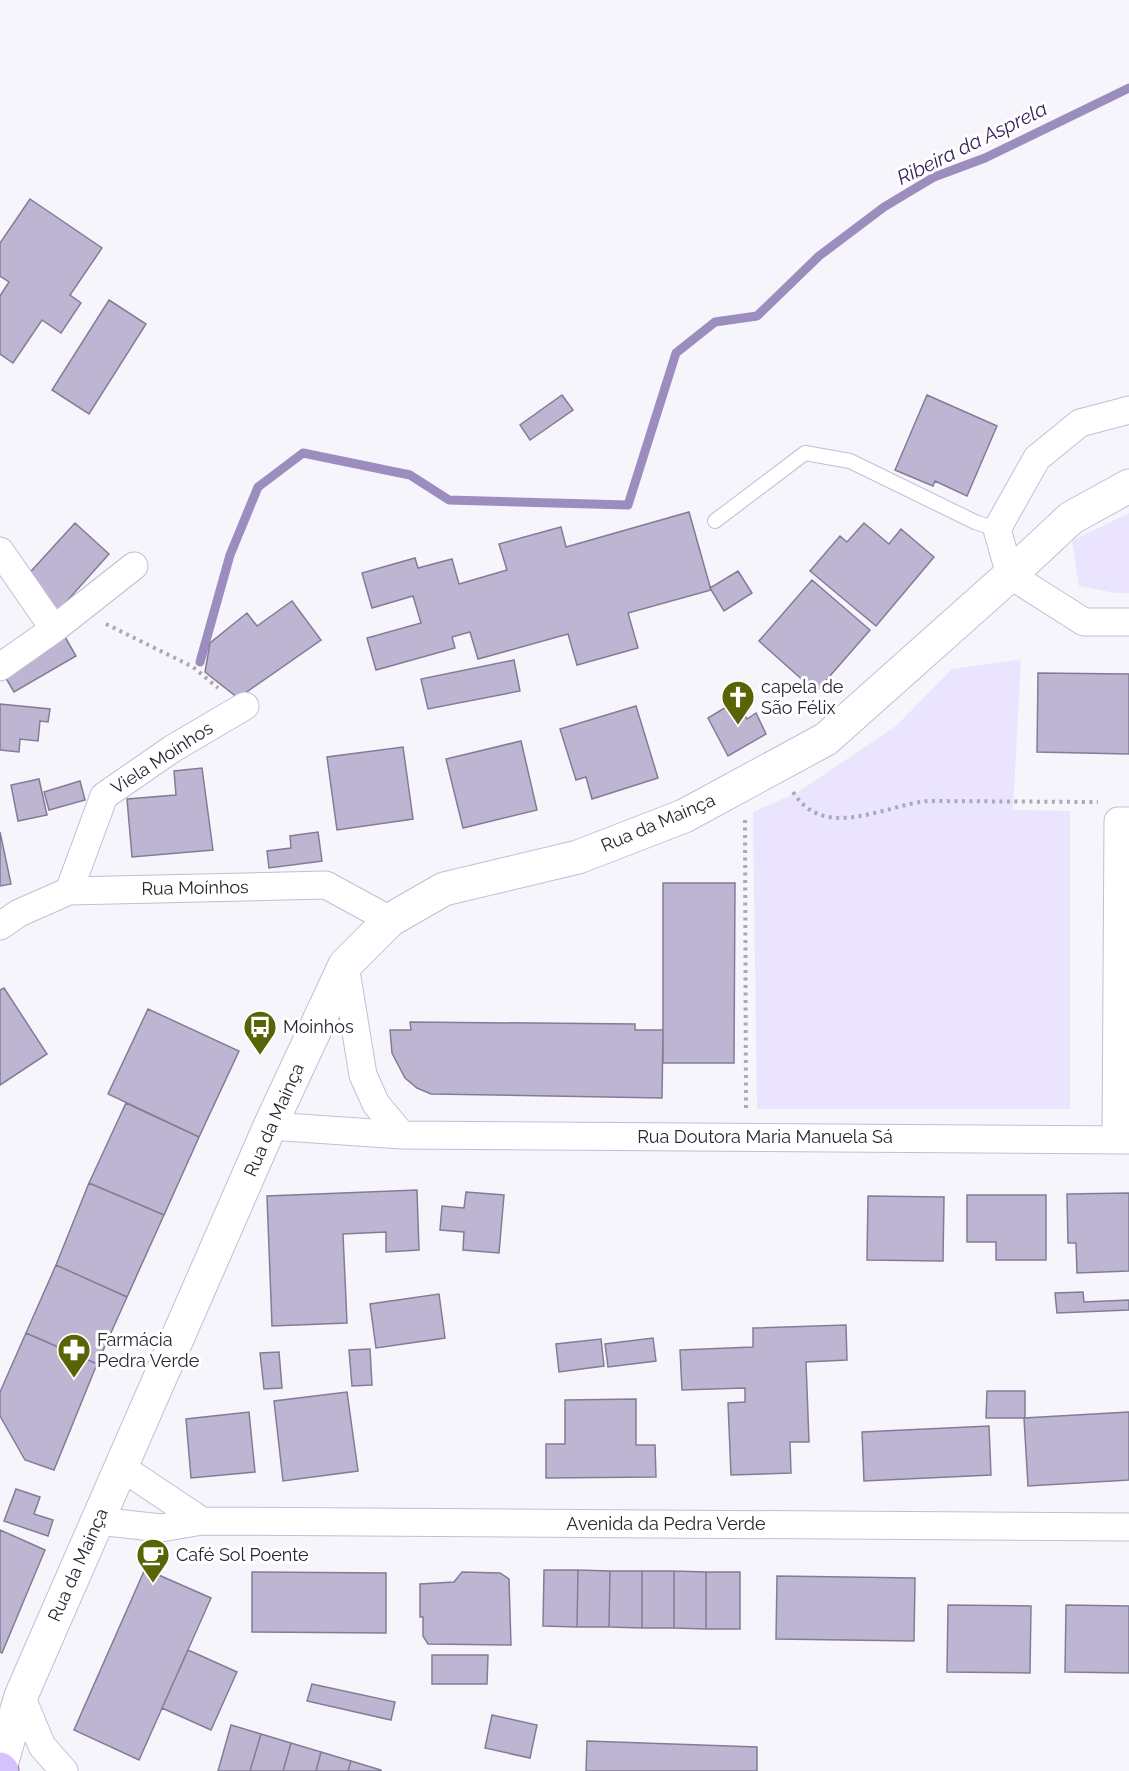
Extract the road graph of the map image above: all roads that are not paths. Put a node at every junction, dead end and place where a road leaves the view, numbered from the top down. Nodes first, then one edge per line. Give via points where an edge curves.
1 (1129, 410) edge
2 (1129, 486) edge
3 (716, 521) dead end
4 (997, 529) junction
5 (0, 551) edge
6 (134, 566) dead end
7 (1010, 575) junction
8 (1129, 622) edge
9 (54, 629) junction
10 (0, 667) edge
11 (244, 706) dead end
12 (1123, 821) edge
13 (69, 891) junction
14 (390, 920) junction
15 (0, 926) edge
16 (345, 965) junction
17 (270, 1126) junction
18 (402, 1135) junction
19 (1123, 1140) edge
20 (121, 1467) junction
21 (98, 1521) junction
22 (202, 1521) junction
23 (1129, 1527) edge
24 (21, 1696) junction
25 (1, 1769) edge
26 (64, 1771) edge

1 - 4 street via 1080,423 1037,458
2 - 7 street, Rua da Mainça via 1071,518
3 - 4 lane via 805,453 850,461
4 - 7 street
5 - 9 street
6 - 9 street
7 - 8 street via 1084,622
7 - 14 street, Rua da Mainça via 826,739 684,816 578,857 444,889
9 - 10 street
11 - 13 street, Viela Moínhos via 104,796
12 - 19 street
13 - 14 street, Rua Moínhos via 326,885
13 - 15 street, Rua Moínhos
14 - 16 street, Rua da Mainça
16 - 17 street, Rua da Mainça
16 - 18 street via 363,1075 376,1104
17 - 18 street, Rua Doutora Maria Manuela Sá
17 - 20 street, Rua da Mainça
18 - 19 street, Rua Doutora Maria Manuela Sá
20 - 21 street, Rua da Mainça
20 - 22 street
21 - 22 street, Avenida da Pedra Verde via 161,1528
21 - 24 street, Rua da Mainça
22 - 23 street, Avenida da Pedra Verde
24 - 25 street, Rua da Mainça
24 - 26 street via 42,1746

